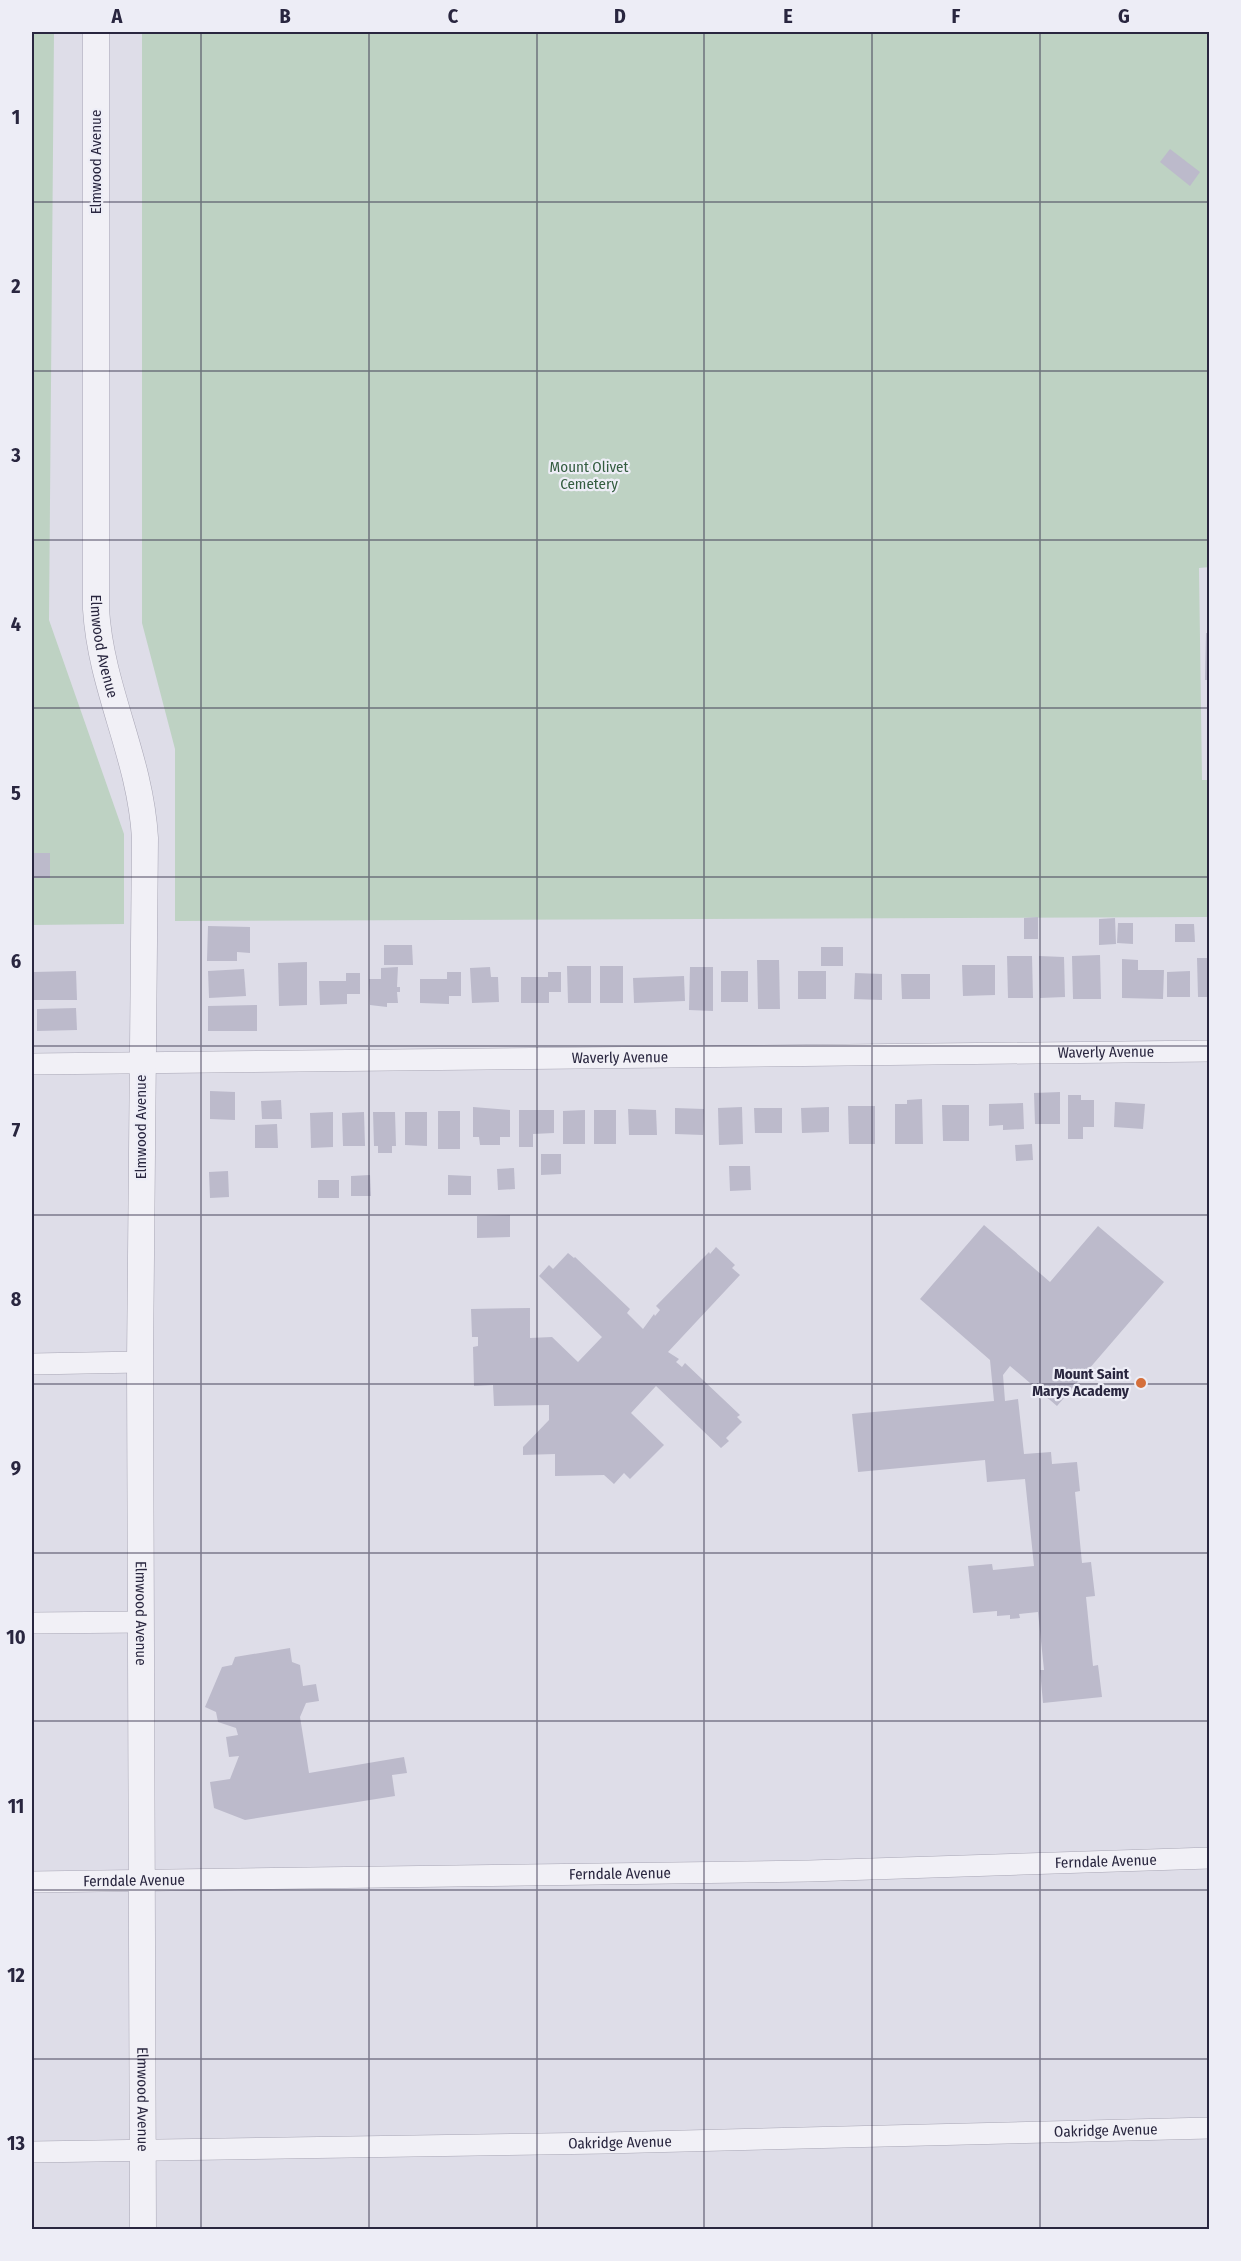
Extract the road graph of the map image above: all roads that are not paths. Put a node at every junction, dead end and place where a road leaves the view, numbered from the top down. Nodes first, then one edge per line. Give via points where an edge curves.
1 (96, 32) edge
2 (1209, 1052) edge
3 (141, 1062) junction
4 (32, 1064) edge
5 (140, 1362) junction
6 (32, 1364) edge
7 (142, 1622) junction
8 (32, 1623) edge
9 (1209, 1858) edge
10 (143, 1881) junction
11 (32, 1882) edge
12 (1209, 2128) edge
13 (142, 2151) junction
14 (32, 2152) edge
15 (143, 2229) edge

1 - 3 street, Elmwood Avenue via 96,609 102,661 135,766 143,816
2 - 3 street, Waverly Avenue
3 - 4 street, Waverly Avenue
3 - 5 street, Elmwood Avenue
5 - 6 street
5 - 7 street, Elmwood Avenue
7 - 8 street
7 - 10 street, Elmwood Avenue
9 - 10 street, Ferndale Avenue via 809,1871
10 - 11 street, Ferndale Avenue
10 - 13 street, Elmwood Avenue
12 - 13 street, Oakridge Avenue
13 - 14 street, Oakridge Avenue
13 - 15 street, Elmwood Avenue

